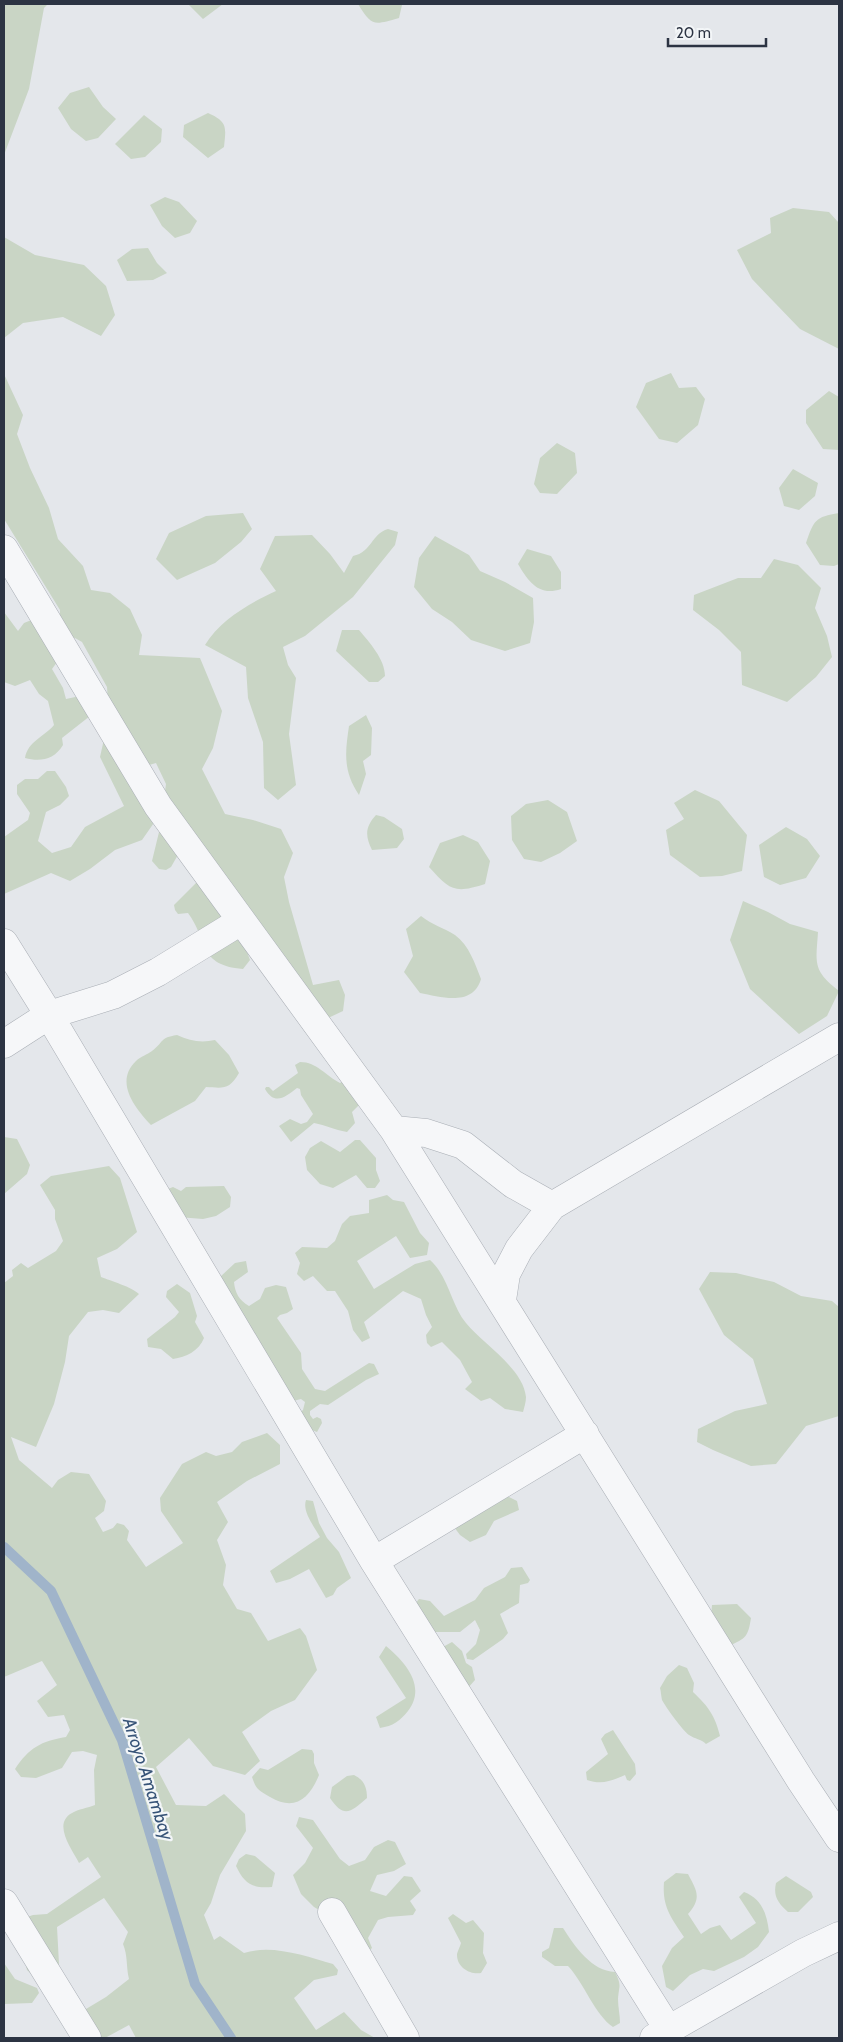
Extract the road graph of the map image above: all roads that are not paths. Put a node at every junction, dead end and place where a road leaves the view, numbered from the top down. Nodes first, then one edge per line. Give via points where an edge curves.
1 (4, 549) edge
2 (241, 921) junction
3 (4, 943) edge
4 (49, 1015) junction
5 (839, 1036) edge
6 (4, 1044) edge
7 (394, 1130) junction
8 (552, 1206) junction
9 (502, 1300) junction
10 (585, 1434) junction
11 (374, 1561) junction
12 (839, 1838) edge
13 (4, 1904) edge
14 (332, 1912) dead end
15 (839, 1936) edge
16 (661, 2033) edge
17 (87, 2038) edge
18 (405, 2038) edge

1 - 2 street via 158,806
2 - 4 street via 158,972 113,994
2 - 7 street
3 - 4 street
4 - 6 street
4 - 11 street
5 - 8 street
7 - 8 street via 426,1133 463,1145 513,1184
7 - 9 street
8 - 9 street via 519,1249 506,1274
9 - 10 street
10 - 11 street
10 - 12 street
11 - 16 street
13 - 17 street
14 - 18 street
15 - 16 street

